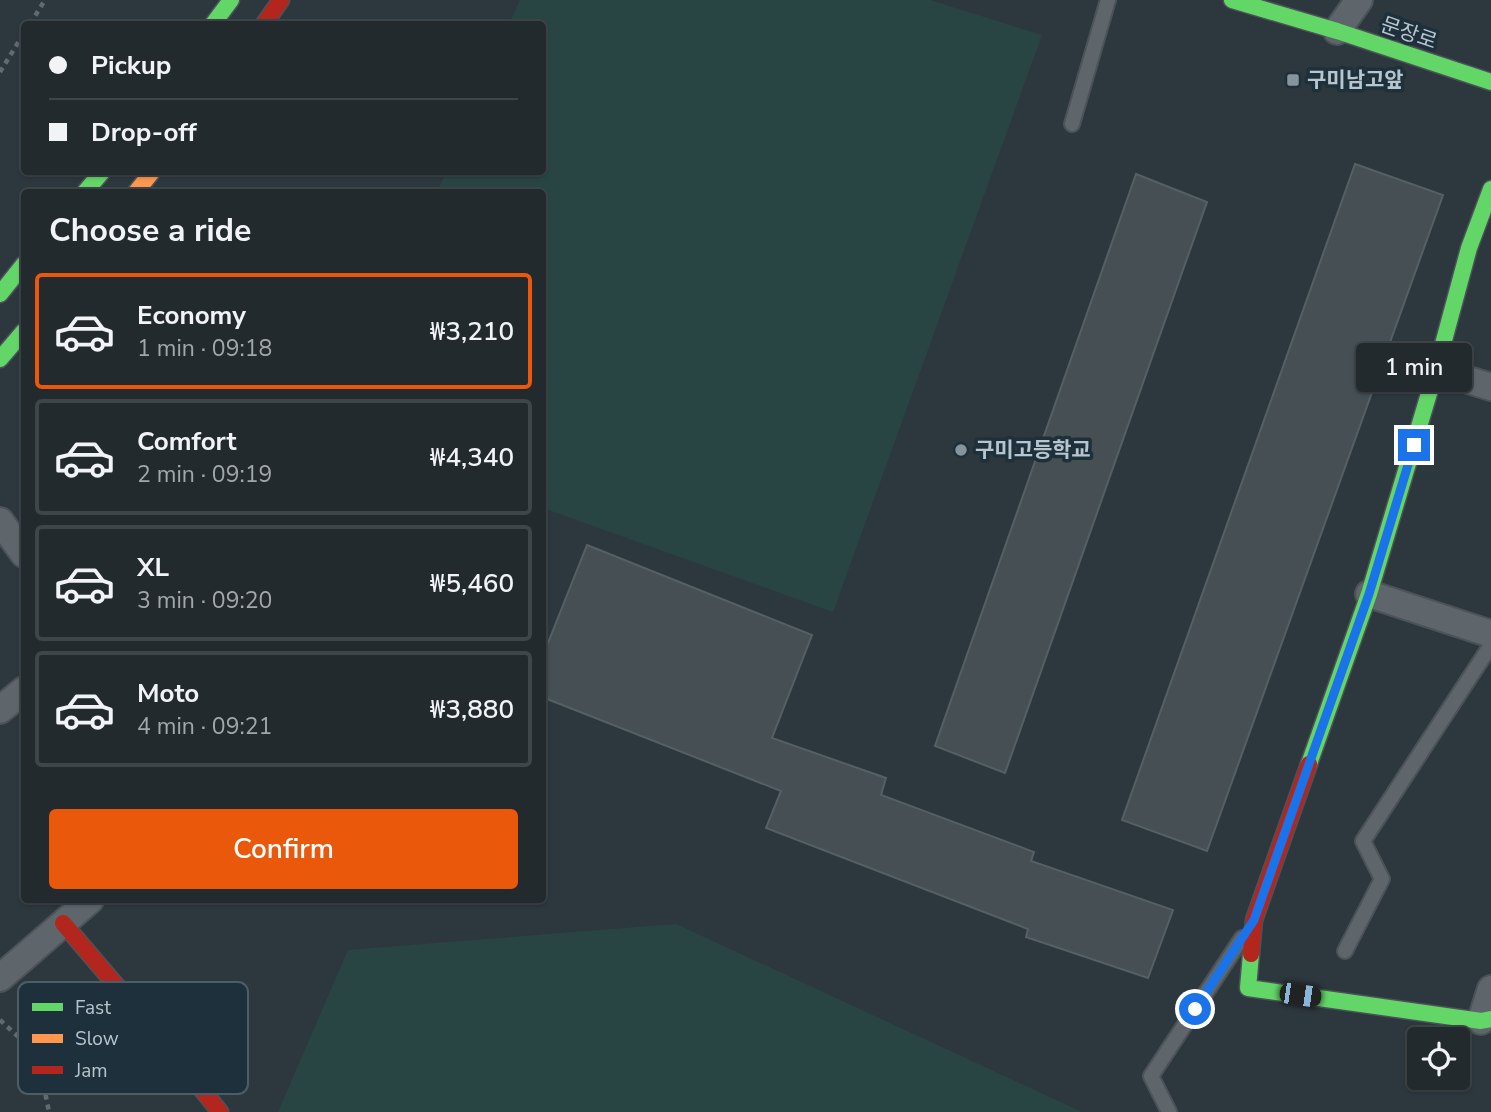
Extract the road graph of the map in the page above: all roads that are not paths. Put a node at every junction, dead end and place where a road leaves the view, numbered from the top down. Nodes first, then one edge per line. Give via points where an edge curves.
1 (231, 0) edge
2 (281, 0) edge
3 (1108, 0) edge
4 (1232, 0) edge
5 (1359, 0) edge
6 (215, 21) edge
7 (266, 21) edge
8 (1337, 31) junction
9 (1491, 82) edge
10 (1072, 124) dead end
11 (99, 175) edge
12 (150, 175) edge
13 (88, 189) edge
14 (138, 189) edge
15 (1491, 189) edge
16 (21, 268) edge
17 (0, 293) edge
18 (21, 334) edge
19 (0, 359) edge
20 (1436, 370) junction
21 (1491, 387) edge
22 (0, 521) edge
23 (21, 550) edge
24 (1369, 594) junction
25 (1491, 634) edge
26 (1491, 645) edge
27 (21, 692) edge
28 (0, 710) edge
29 (86, 903) edge
30 (1254, 920) junction
31 (63, 923) junction
32 (1345, 951) dead end
33 (0, 978) edge
34 (113, 982) edge
35 (1491, 989) edge
36 (1486, 1020) edge
37 (206, 1094) edge
38 (220, 1112) edge
39 (1169, 1112) edge

1 - 6 street
2 - 7 street
3 - 10 lane
4 - 8 street, 문장로
5 - 8 street
8 - 9 street, 문장로
11 - 13 street
12 - 14 street
15 - 20 street via 1469,248
16 - 17 street
18 - 19 street
20 - 21 street
20 - 24 street
22 - 23 street
24 - 25 street
24 - 30 street
26 - 32 lane via 1363,841 1382,879
27 - 28 street
29 - 31 street
30 - 36 street via 1248,988
30 - 39 lane via 1152,1076
31 - 33 street
31 - 34 street
35 - 36 street
37 - 38 street

